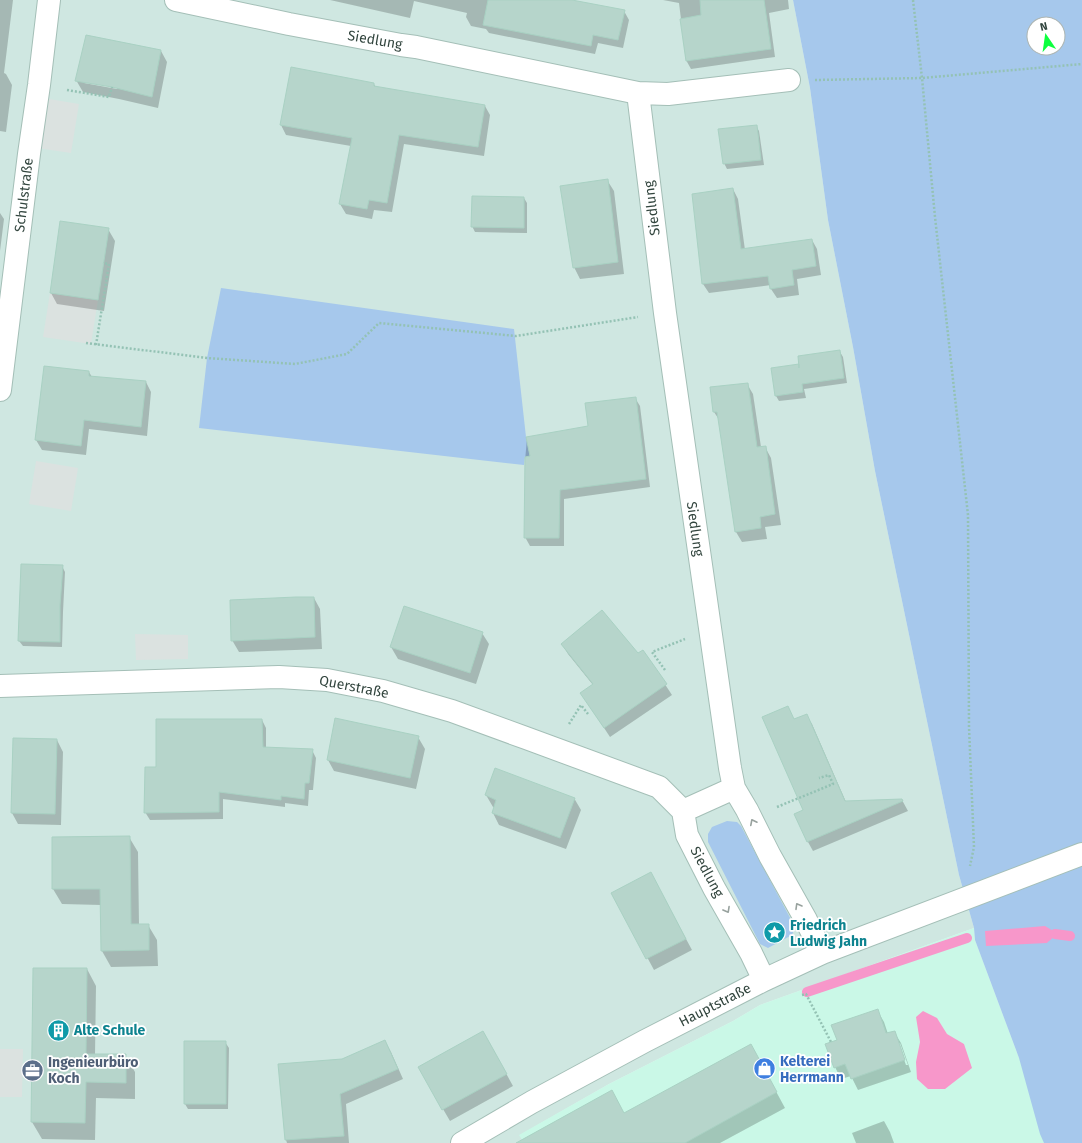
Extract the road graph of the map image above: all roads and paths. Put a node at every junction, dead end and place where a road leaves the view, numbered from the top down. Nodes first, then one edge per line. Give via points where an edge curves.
1 (49, 0) edge
2 (176, 0) edge
3 (913, 0) edge
4 (1082, 64) edge
5 (922, 78) junction
6 (789, 80) joint
7 (39, 85) junction
8 (112, 87) dead end
9 (638, 93) junction
10 (103, 263) dead end
11 (664, 313) junction
12 (86, 343) dead end
13 (96, 345) junction
14 (0, 390) edge
15 (688, 638) dead end
16 (665, 670) dead end
17 (0, 686) edge
18 (588, 714) dead end
19 (569, 724) dead end
20 (819, 778) dead end
21 (734, 788) junction
22 (774, 808) dead end
23 (683, 811) junction
24 (1082, 854) edge
25 (970, 869) dead end
26 (822, 953) junction
27 (764, 980) junction
28 (807, 996) dead end
29 (830, 1042) dead end
30 (32, 1070) dead end
31 (22, 1071) dead end
32 (462, 1143) edge

1 - 7 street, Schulstraße
2 - 9 street, Siedlung
3 - 5 path
4 - 5 path
5 - 6 path
5 - 25 path via 968,515 969,727 974,847
6 - 9 street via 668,94
7 - 8 path via 109,97
7 - 14 street, Schulstraße
9 - 11 street, Siedlung
10 - 13 path via 109,264
11 - 13 path via 516,336 379,323 347,354 295,364 207,358
11 - 21 street, Siedlung
12 - 13 path
15 - 16 path via 652,652
17 - 23 street, Querstraße via 279,677 342,682 452,711 659,787
18 - 19 path via 581,705
20 - 22 path via 829,775 833,784
21 - 23 street
26 -> 21 street, Siedlung
23 -> 27 street, Siedlung via 687,835
24 - 26 street, Hauptstraße
26 - 27 street, Hauptstraße
27 - 32 street, Hauptstraße via 645,1041
28 - 29 path
30 - 31 path

